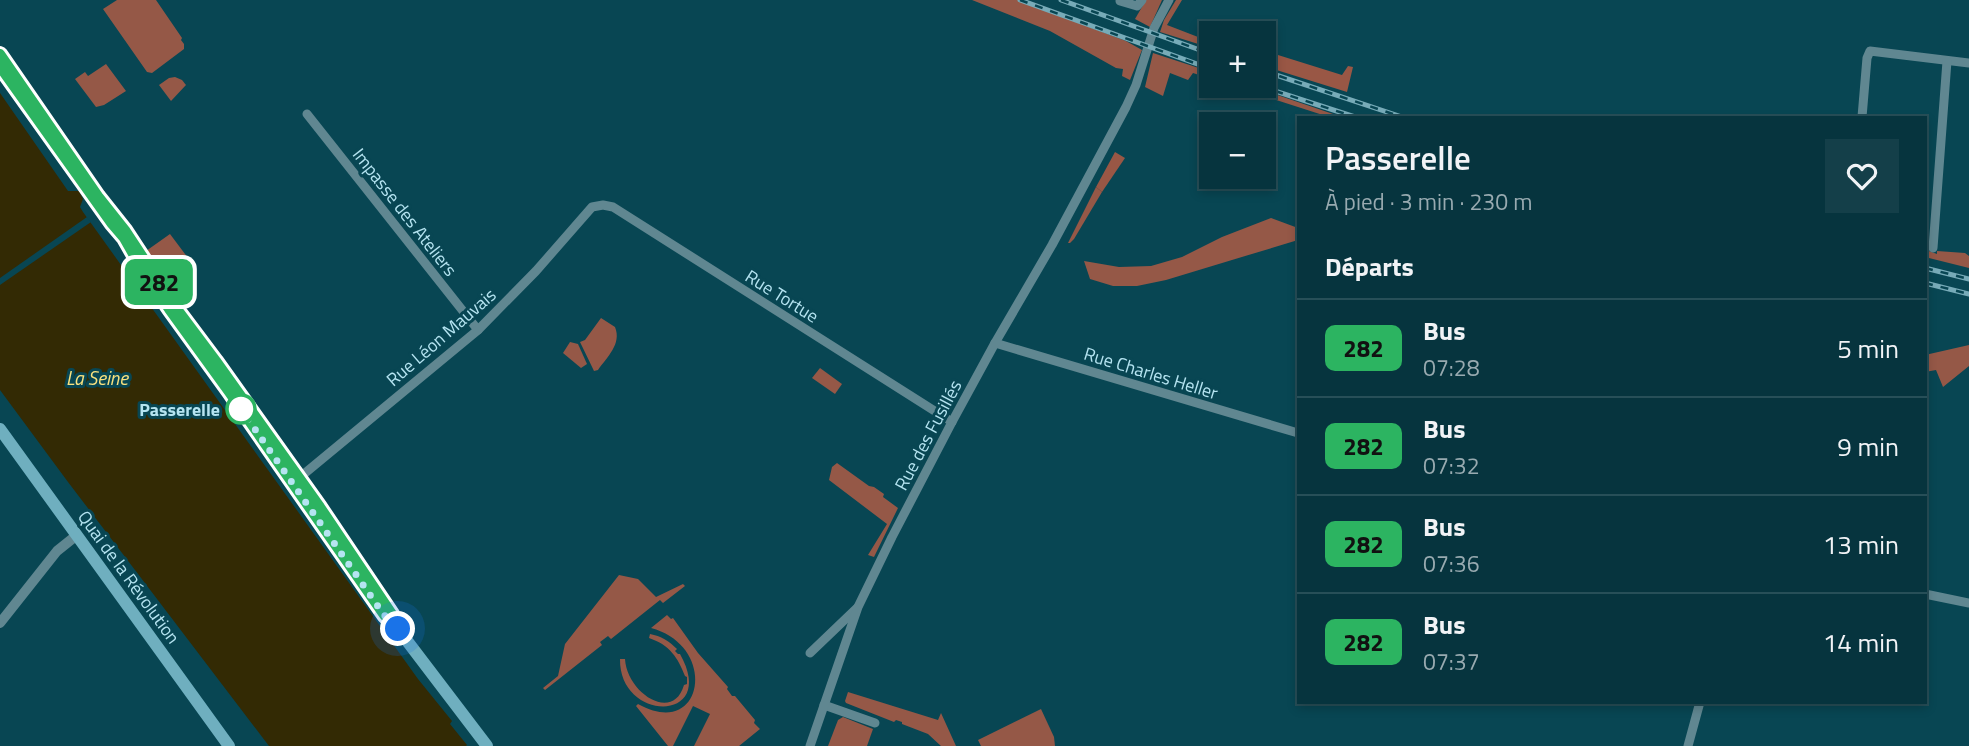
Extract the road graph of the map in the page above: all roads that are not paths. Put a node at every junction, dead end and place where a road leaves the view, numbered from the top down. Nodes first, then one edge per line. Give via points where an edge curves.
1 (1142, 0) edge
2 (1169, 0) edge
3 (1120, 1) edge
4 (0, 54) edge
5 (1947, 61) junction
6 (1969, 63) edge
7 (0, 67) edge
8 (307, 114) dead end
9 (1862, 116) edge
10 (592, 207) joint
11 (1933, 247) dead end
12 (478, 330) junction
13 (995, 343) junction
14 (952, 422) junction
15 (0, 429) edge
16 (1297, 433) edge
17 (296, 482) junction
18 (77, 535) junction
19 (1927, 594) edge
20 (1969, 603) edge
21 (858, 607) junction
22 (0, 624) edge
23 (827, 637) junction
24 (846, 641) junction
25 (810, 653) dead end
26 (1699, 704) edge
27 (824, 705) junction
28 (876, 723) dead end
29 (229, 746) edge
30 (487, 746) edge
31 (810, 746) edge
32 (1688, 746) edge

1 - 3 street via 1137,6
2 - 13 street, Rue des Fusillés via 1154,28 1136,85
4 - 17 main road
5 - 6 street
5 - 9 street via 1870,51
5 - 11 street
7 - 17 main road
8 - 12 street, Impasse des Ateliers
10 - 12 street, Rue Léon Mauvais
10 - 14 street, Rue Tortue via 613,207
12 - 17 street, Rue Léon Mauvais
13 - 14 street, Rue des Fusillés
13 - 16 street, Rue Charles Heller
14 - 21 street, Rue des Fusillés via 875,562
15 - 18 main road, Quai de la Révolution
17 - 30 main road via 320,507 398,629
18 - 22 street via 61,548
18 - 29 main road, Quai de la Révolution
19 - 20 street
21 - 23 street
21 - 24 street, Rue des Fusillés
23 - 24 street
23 - 25 street
24 - 27 street, Rue des Fusillés
26 - 32 street
27 - 28 street
27 - 31 street, Rue des Fusillés

